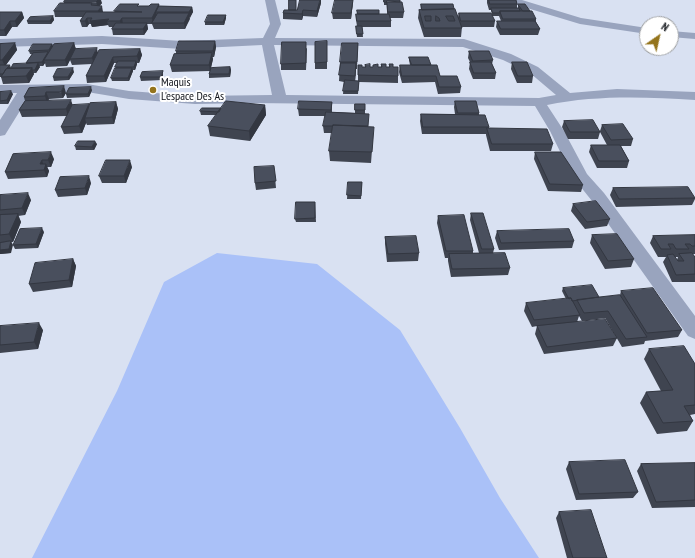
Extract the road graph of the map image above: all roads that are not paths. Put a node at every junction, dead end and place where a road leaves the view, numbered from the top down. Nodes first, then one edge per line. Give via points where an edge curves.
1 (270, 0) edge
2 (511, 0) edge
3 (639, 31) edge
4 (679, 35) edge
5 (695, 36) edge
6 (268, 41) junction
7 (0, 43) edge
8 (27, 88) junction
9 (0, 89) edge
10 (567, 96) junction
11 (695, 96) edge
12 (280, 99) junction
13 (539, 102) junction
14 (0, 132) edge
15 (695, 332) edge

1 - 6 street via 277,23
2 - 3 street via 580,22
4 - 5 street
6 - 7 street via 182,45 102,40
6 - 10 street via 464,43 507,57 534,70
6 - 12 street
8 - 9 street
8 - 12 street via 87,88 129,95 194,100
8 - 14 street
10 - 11 street via 635,93
10 - 13 street
12 - 13 street
13 - 15 street via 580,176 598,197

